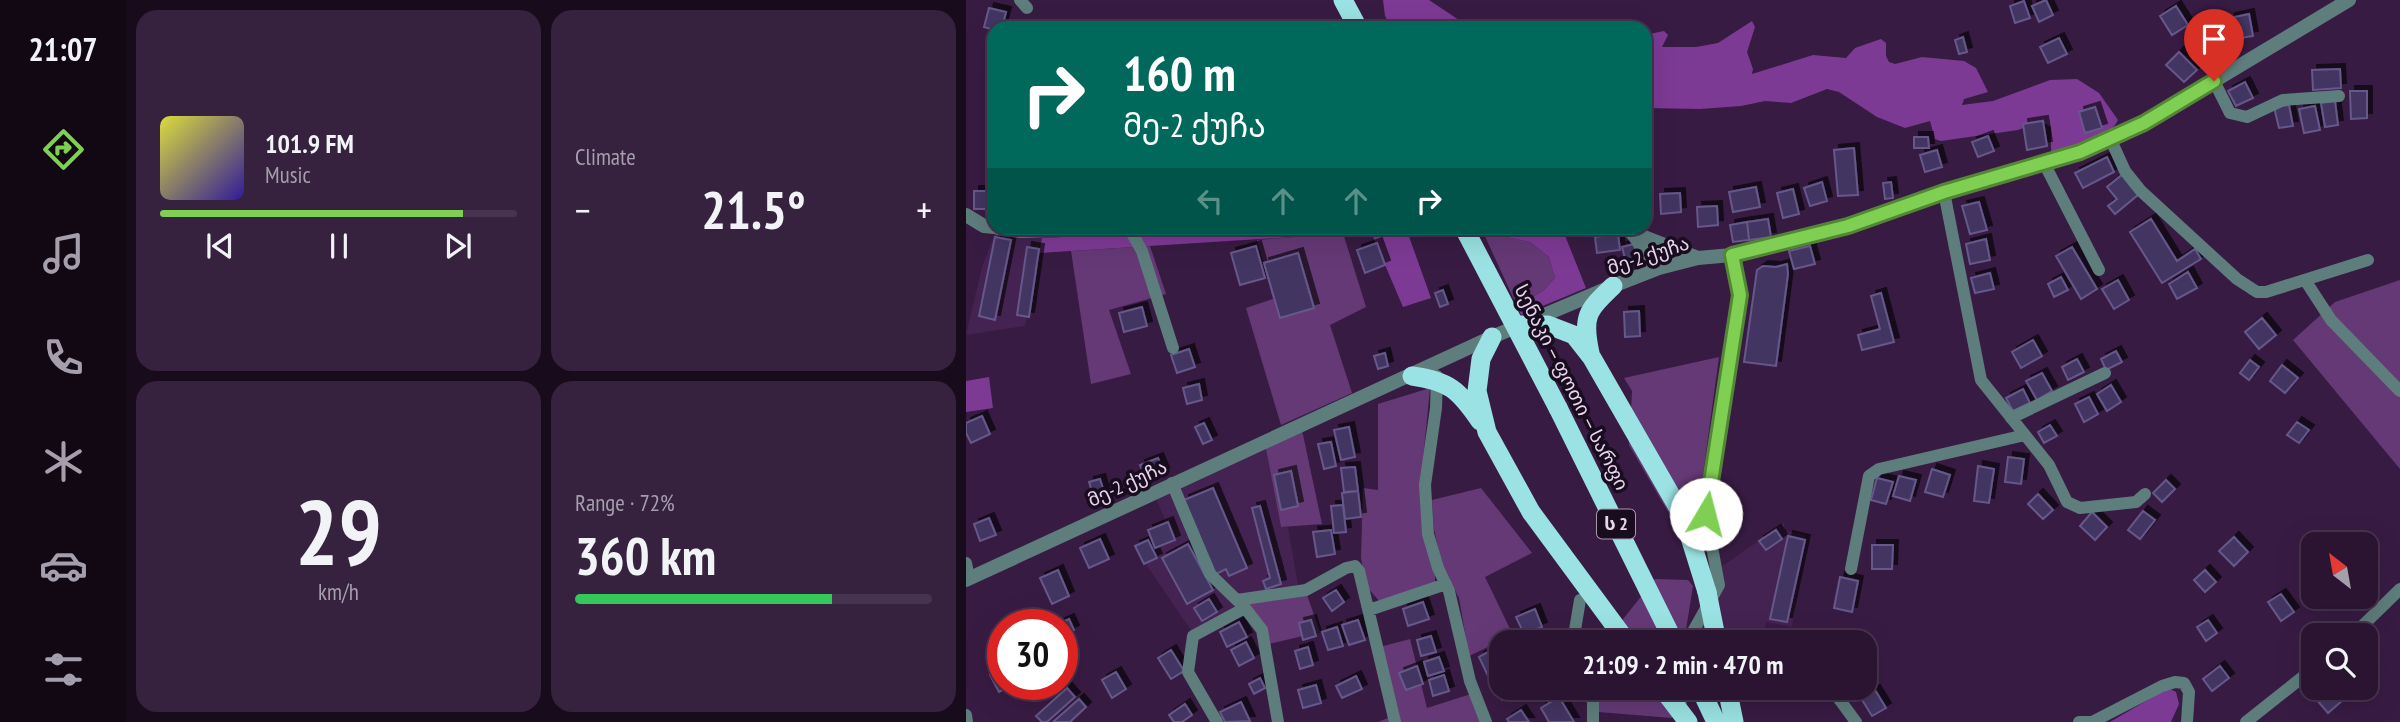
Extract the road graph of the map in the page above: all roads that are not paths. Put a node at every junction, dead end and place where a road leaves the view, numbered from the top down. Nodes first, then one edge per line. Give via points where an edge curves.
1 (1343, 0) edge
2 (2349, 0) edge
3 (1354, 21) edge
4 (2214, 81) junction
5 (2339, 96) dead end
6 (2110, 138) junction
7 (2044, 163) junction
8 (1944, 192) junction
9 (966, 215) edge
10 (987, 226) edge
11 (1133, 235) edge
12 (1468, 235) edge
13 (1631, 235) edge
14 (1641, 235) edge
15 (1732, 255) junction
16 (1698, 258) junction
17 (2368, 260) dead end
18 (2099, 270) dead end
19 (1641, 275) junction
20 (2305, 280) junction
21 (1613, 286) junction
22 (1518, 326) junction
23 (1492, 337) junction
24 (1172, 348) dead end
25 (1591, 358) junction
26 (1437, 372) junction
27 (2105, 373) dead end
28 (1412, 376) joint
29 (2400, 391) edge
30 (2011, 418) junction
31 (1487, 432) junction
32 (2025, 435) junction
33 (1172, 483) junction
34 (2145, 494) dead end
35 (1851, 569) dead end
36 (967, 574) edge
37 (1446, 584) junction
38 (2400, 589) edge
39 (1580, 600) dead end
40 (1241, 604) junction
41 (1369, 610) junction
42 (2365, 623) edge
43 (1575, 630) edge
44 (1618, 630) edge
45 (1673, 630) edge
46 (1694, 630) edge
47 (1715, 630) edge
48 (2301, 678) edge
49 (1592, 700) edge
50 (1671, 700) edge
51 (1681, 700) edge
52 (1706, 700) edge
53 (1729, 700) edge
54 (1840, 700) edge
55 (966, 715) edge
56 (967, 722) edge
57 (1217, 722) edge
58 (1278, 722) edge
59 (1395, 722) edge
60 (1486, 722) edge
61 (1593, 722) edge
62 (1678, 722) edge
63 (1688, 722) edge
64 (1716, 722) edge
65 (1734, 722) edge
66 (1856, 722) edge
67 (2080, 722) edge
68 (2187, 722) edge
69 (2246, 722) edge

1 - 3 highway
2 - 4 street, მე-2 ქუჩა
4 - 5 street via 2230,113 2247,117 2283,100
4 - 6 street, მე-2 ქუჩა
6 - 7 street, მე-2 ქუჩა
6 - 20 street via 2125,171 2141,191 2236,279 2257,292
7 - 8 street, მე-2 ქუჩა
7 - 18 street
8 - 15 street, მე-2 ქუჩა via 1848,226
8 - 30 street via 1981,380
9 - 10 street
11 - 24 street
12 - 45 highway, სენაკი — ფოთი — სარფი / ს 2, bridge
13 - 19 street via 1646,254
14 - 16 street
15 - 16 street, მე-2 ქუჩა
15 - 46 street via 1740,295 1706,514 1719,585
16 - 19 street, მე-2 ქუჩა
17 - 20 street
19 - 21 street, მე-2 ქუჩა
20 - 29 street via 2330,320
21 - 22 street, მე-2 ქუჩა
21 - 25 highway via 1592,305 1585,329
22 - 23 street, მე-2 ქუჩა
22 - 25 highway via 1548,325 1574,335
23 - 26 street, მე-2 ქუჩა
23 - 31 highway via 1481,359 1477,391
25 - 47 highway, bridge via 1684,518
26 - 28 highway
26 - 31 highway via 1463,395
26 - 37 street via 1425,485 1428,534
27 - 30 street
28 - 33 street, მე-2 ქუჩა
30 - 32 street
31 - 44 highway via 1531,512
32 - 34 street via 2049,465 2067,502 2080,508 2136,502
32 - 35 street via 1879,469 1870,476
33 - 36 street, მე-2 ქუჩა
33 - 40 street via 1210,574
37 - 41 street
37 - 60 street via 1470,681
38 - 42 street
39 - 43 street
40 - 41 street via 1306,590 1355,566
40 - 57 street via 1193,636 1188,672
40 - 58 street via 1262,630
41 - 59 street
48 - 69 street
49 - 61 street
50 - 63 highway, bridge
51 - 62 street
52 - 64 highway
53 - 65 highway
54 - 66 street
55 - 56 street
67 - 68 street via 2092,722 2175,682 2184,683 2189,692

